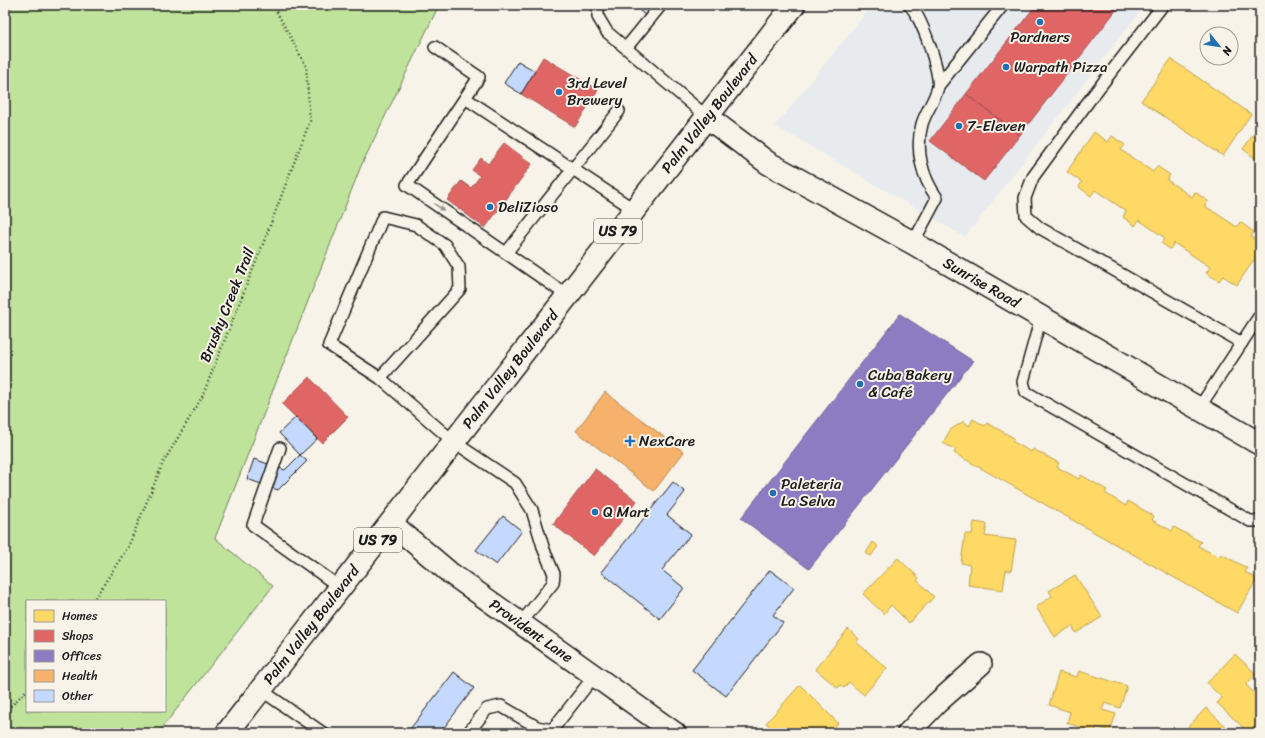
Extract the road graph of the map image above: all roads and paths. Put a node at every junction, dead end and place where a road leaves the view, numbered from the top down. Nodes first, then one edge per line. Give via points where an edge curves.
1 (273, 5) edge
2 (598, 5) edge
3 (660, 5) edge
4 (794, 5) edge
5 (1003, 5) edge
6 (1163, 5) edge
7 (912, 6) edge
8 (435, 47) dead end
9 (626, 48) junction
10 (938, 86) junction
11 (465, 98) junction
12 (619, 111) dead end
13 (707, 117) junction
14 (573, 169) junction
15 (635, 210) junction
16 (913, 243) junction
17 (506, 253) junction
18 (568, 296) junction
19 (1260, 315) edge
20 (1041, 317) junction
21 (1242, 343) junction
22 (380, 378) junction
23 (1199, 408) junction
24 (454, 442) junction
25 (1260, 444) edge
26 (280, 448) dead end
27 (1260, 521) edge
28 (391, 523) junction
29 (341, 588) junction
30 (94, 600) edge
31 (521, 623) junction
32 (981, 664) dead end
33 (595, 675) junction
34 (261, 690) junction
35 (26, 691) edge
36 (5, 712) edge
37 (227, 733) edge
38 (323, 733) edge
39 (468, 733) edge
40 (675, 733) edge
41 (908, 733) edge

1 - 30 path, Brushy Creek Trail via 306,66 310,120 202,397 163,462 128,547
2 - 9 lane via 598,17 607,32
3 - 9 lane
4 - 13 main road, Palm Valley Boulevard / US 79
5 - 10 lane
6 - 21 lane via 1033,177 1025,198 1026,216 1040,228
7 - 10 lane via 923,24
8 - 11 lane via 479,77
9 - 13 lane
10 - 16 lane via 922,124 918,150 928,186 937,198
11 - 14 lane
11 -> 17 lane via 406,185
12 - 14 lane
13 - 15 main road, Palm Valley Boulevard / US 79
13 - 16 main road, Sunrise Road via 768,163
14 - 15 lane
14 - 17 lane
15 - 18 main road, Palm Valley Boulevard / US 79
16 - 20 main road, Sunrise Road
17 - 18 lane
18 - 24 main road, Palm Valley Boulevard / US 79
19 - 21 lane
20 - 23 main road, Sunrise Road
20 - 27 lane via 1023,382 1026,392 1250,521
21 - 23 lane
22 - 22 lane via 460,289 459,267 445,245 416,225 383,217 329,346
22 - 24 lane
23 - 25 main road, Sunrise Road
24 - 28 main road, Palm Valley Boulevard / US 79
24 - 31 lane via 515,484 532,510 554,574 553,583
26 - 29 lane via 253,525
28 - 29 main road, Palm Valley Boulevard / US 79
28 - 31 street, Provident Lane via 450,573
29 - 34 main road, Palm Valley Boulevard / US 79
31 - 33 street, Provident Lane
32 - 41 street
33 - 39 lane via 552,730 537,727 501,706 487,709
33 - 40 street, Provident Lane
34 - 37 main road, Palm Valley Boulevard / US 79
34 - 38 lane
35 - 36 path

